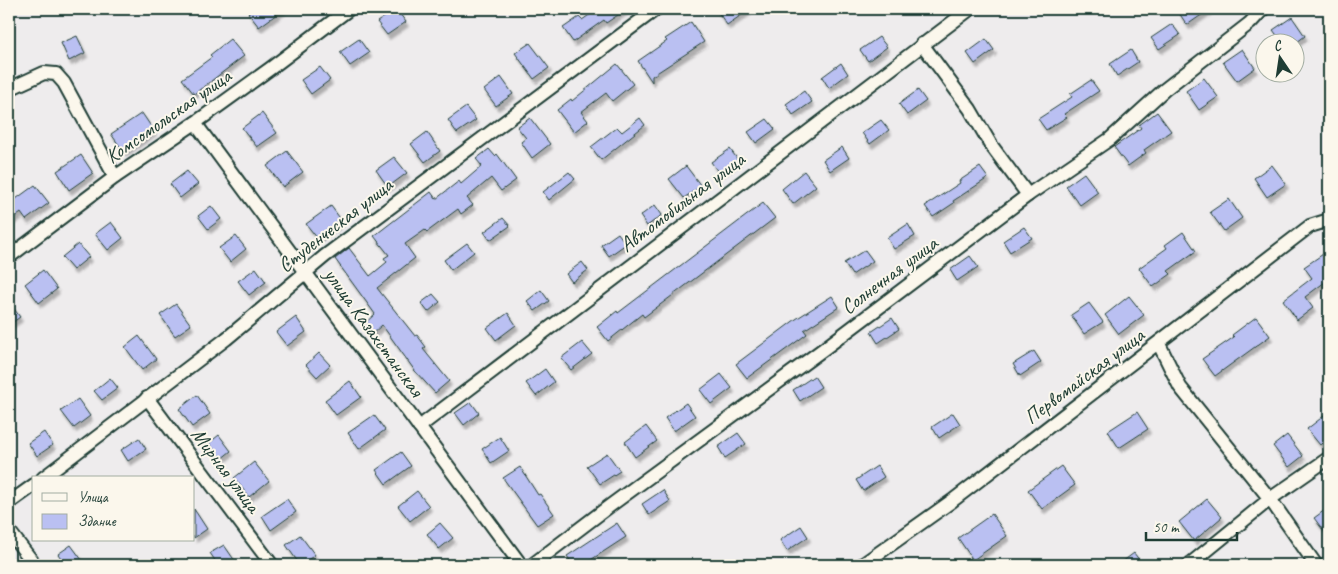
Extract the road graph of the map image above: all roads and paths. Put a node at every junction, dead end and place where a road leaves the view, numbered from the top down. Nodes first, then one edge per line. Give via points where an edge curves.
1 (349, 9) edge
2 (656, 9) edge
3 (970, 9) edge
4 (1264, 9) edge
5 (922, 44) junction
6 (9, 89) edge
7 (195, 123) junction
8 (115, 178) junction
9 (1028, 195) junction
10 (1329, 220) edge
11 (9, 257) edge
12 (306, 273) junction
13 (1159, 344) junction
14 (147, 398) junction
15 (419, 427) junction
16 (1329, 458) edge
17 (46, 476) edge
18 (32, 486) edge
19 (1270, 499) junction
20 (9, 503) edge
21 (9, 531) edge
22 (35, 565) edge
23 (272, 565) edge
24 (521, 565) edge
25 (532, 565) edge
26 (862, 565) edge
27 (1189, 565) edge
28 (1316, 565) edge

1 - 7 street, Комсомольская улица
2 - 12 street, Студенческая улица
3 - 5 street, Автомобильная улица
4 - 9 street, Солнечная улица via 1250,24 1164,90 1110,139
5 - 9 street
5 - 15 street, Автомобильная улица
6 - 8 street via 44,73 56,74 64,83
7 - 8 street, Комсомольская улица
7 - 12 street, улица Казахстанская
8 - 11 street, Комсомольская улица
9 - 25 street, Солнечная улица
10 - 13 street, Первомайская улица via 1310,226
12 - 14 street, Студенческая улица
12 - 15 street, улица Казахстанская
13 - 19 street via 1180,386
13 - 26 street, Первомайская улица
14 - 17 street, Студенческая улица
14 - 23 street, Мирная улица
15 - 24 street, улица Казахстанская
16 - 19 street
18 - 20 street
19 - 27 street
19 - 28 street
21 - 22 street

